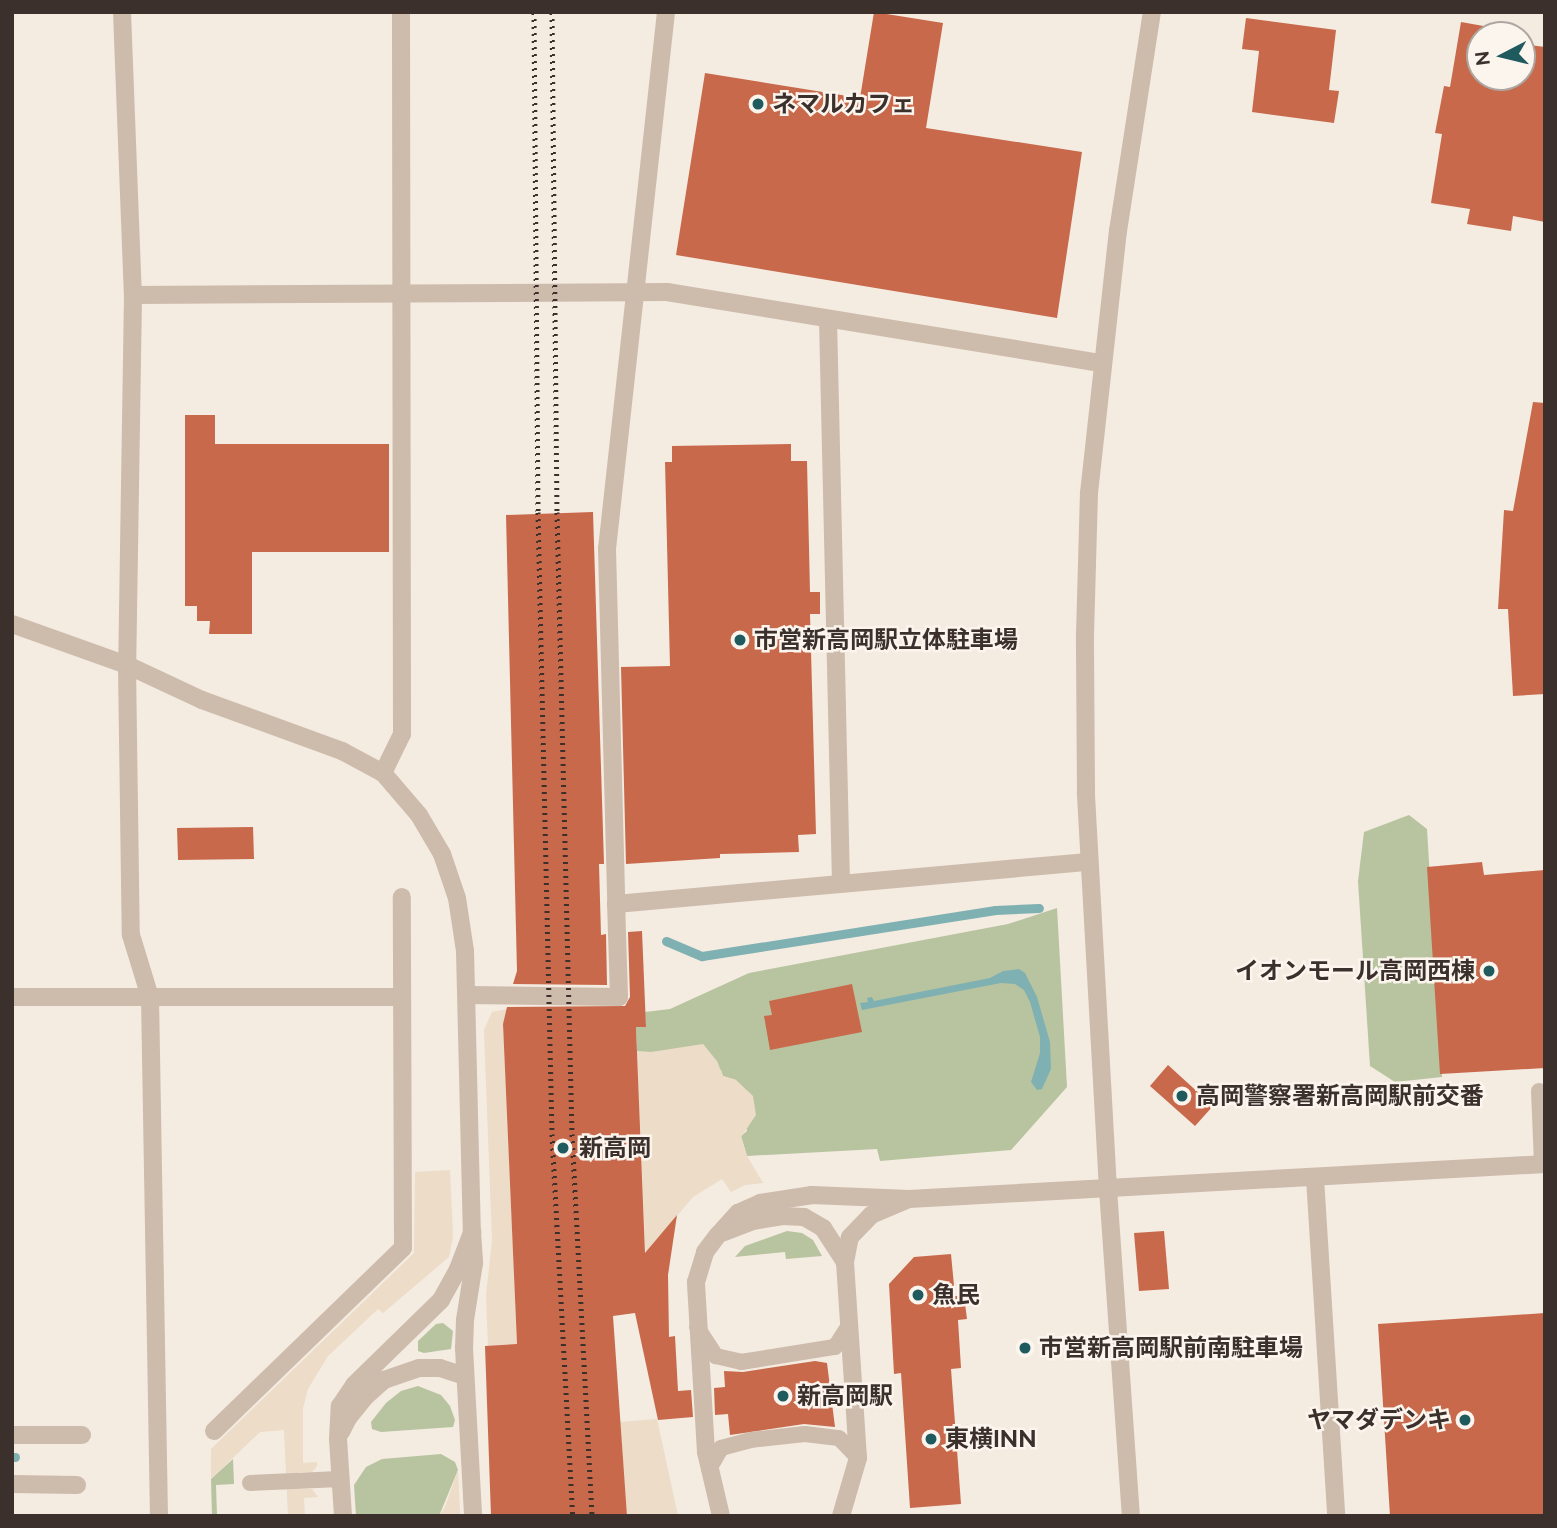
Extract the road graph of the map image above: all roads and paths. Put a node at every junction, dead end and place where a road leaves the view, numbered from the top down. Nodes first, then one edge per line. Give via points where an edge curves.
1 (122, 12) edge
2 (401, 12) edge
3 (666, 12) edge
4 (1152, 12) edge
5 (402, 292) junction
6 (636, 293) junction
7 (133, 295) junction
8 (828, 319) junction
9 (1102, 363) junction
10 (12, 624) edge
11 (127, 665) junction
12 (383, 773) junction
13 (1088, 862) junction
14 (841, 884) junction
15 (402, 897) dead end
16 (616, 904) junction
17 (467, 995) junction
18 (12, 997) edge
19 (150, 997) junction
20 (402, 997) junction
21 (1539, 1091) dead end
22 (1544, 1164) edge
23 (1315, 1178) junction
24 (1108, 1189) junction
25 (909, 1199) junction
26 (472, 1232) junction
27 (718, 1235) junction
28 (845, 1262) junction
29 (850, 1324) junction
30 (696, 1326) junction
31 (465, 1376) junction
32 (214, 1431) dead end
33 (12, 1435) edge
34 (82, 1435) dead end
35 (338, 1439) junction
36 (858, 1458) junction
37 (709, 1469) junction
38 (340, 1479) junction
39 (250, 1483) dead end
40 (12, 1484) edge
41 (78, 1485) dead end
42 (159, 1516) edge
43 (343, 1516) edge
44 (473, 1516) edge
45 (721, 1516) edge
46 (841, 1516) edge
47 (1131, 1516) edge
48 (1336, 1516) edge

1 - 7 street
2 - 5 street
3 - 6 street
4 - 9 street
5 - 6 street
5 - 7 street
5 - 12 street via 402,734
6 - 8 street via 667,292
6 - 16 street via 607,549
7 - 11 street
8 - 9 street
8 - 14 street
9 - 13 street via 1086,596
10 - 11 street
11 - 12 street via 196,698 342,751
11 - 19 street via 131,935
12 - 17 street via 419,815 442,854 457,898
13 - 14 street
13 - 24 street
14 - 16 street
15 - 20 street
16 - 17 street via 619,997
17 - 26 street
18 - 19 street
19 - 20 street
19 - 42 street
20 - 32 street via 403,1248
21 - 22 lane
22 - 23 street
23 - 24 street
23 - 48 street
24 - 25 street
24 - 47 street
25 - 27 street via 813,1195 760,1203 738,1213
25 - 28 street via 870,1215 850,1237
26 - 31 street via 474,1263 465,1320
26 - 35 street via 441,1300 354,1385 341,1406
27 - 28 street via 752,1221 804,1217 823,1228
27 - 30 street via 705,1252 696,1282
28 - 29 street
29 - 30 lane via 835,1347 741,1362 716,1356
29 - 36 street
30 - 37 street
31 - 35 street via 440,1368 419,1368 384,1380 348,1418
31 - 44 street
33 - 34 street
35 - 38 street
36 - 37 lane via 839,1437 804,1434 721,1448
36 - 46 street
37 - 45 street
38 - 39 lane
38 - 43 street
40 - 41 street

